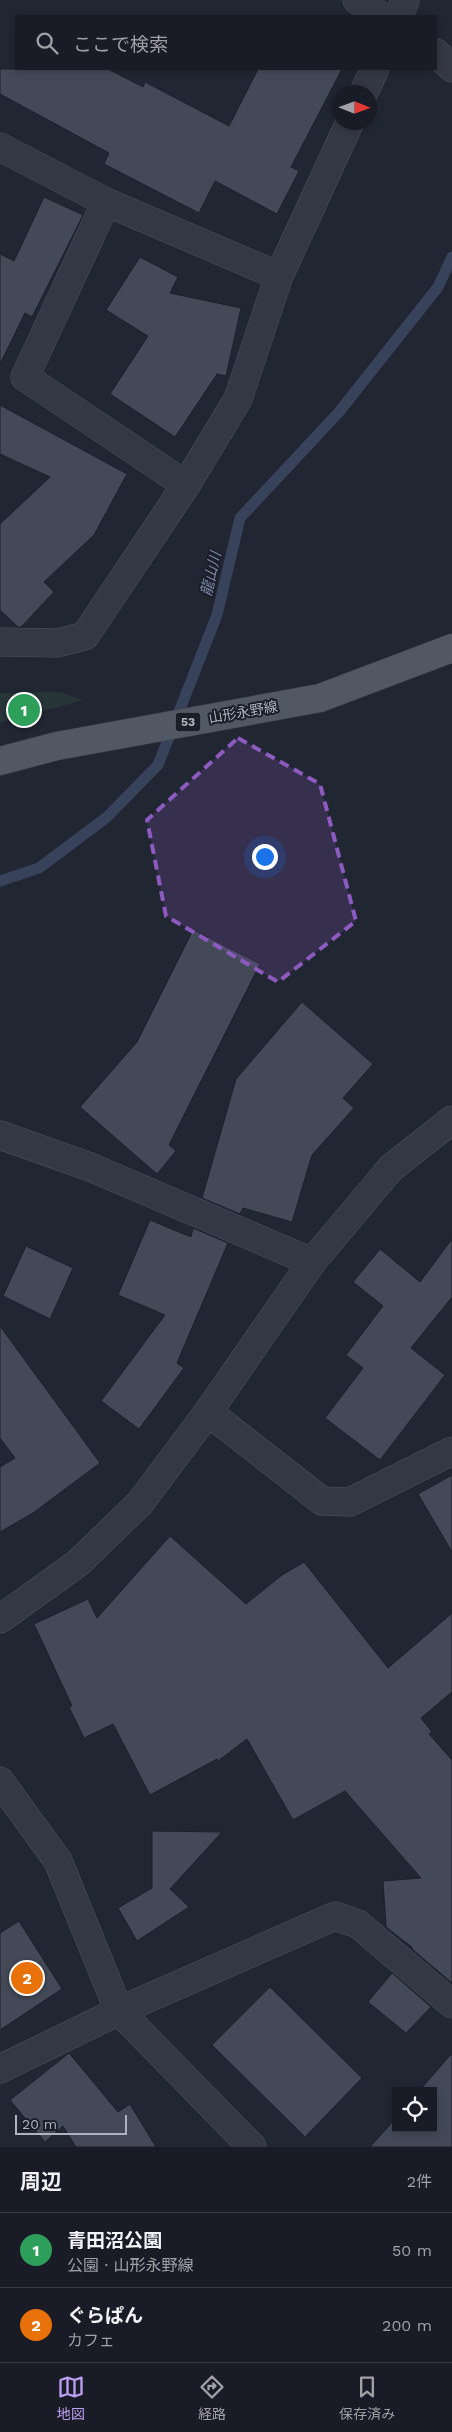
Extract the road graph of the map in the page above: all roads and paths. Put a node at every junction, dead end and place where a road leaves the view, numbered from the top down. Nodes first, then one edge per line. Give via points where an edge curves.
1 (357, 0) edge
2 (405, 0) edge
3 (380, 15) edge
4 (399, 15) edge
5 (375, 70) edge
6 (367, 85) edge
7 (346, 130) edge
8 (0, 147) edge
9 (106, 202) junction
10 (279, 276) junction
11 (186, 485) junction
12 (0, 642) edge
13 (452, 648) edge
14 (0, 761) edge
15 (452, 1120) edge
16 (0, 1135) edge
17 (312, 1262) junction
18 (208, 1412) junction
19 (452, 1451) edge
20 (0, 1619) edge
21 (0, 1781) edge
22 (452, 2004) edge
23 (119, 2011) junction
24 (0, 2069) edge
25 (252, 2147) edge

1 - 3 street
2 - 4 street
5 - 6 street
7 - 10 street
8 - 9 street
9 - 10 street
9 - 11 street via 25,378
10 - 11 street via 238,399
11 - 12 street via 85,636 56,643
13 - 14 main road, 山形永野線 / 53 via 320,698 57,746
15 - 17 street via 391,1168
16 - 17 street via 90,1167
17 - 18 street
18 - 19 street via 322,1501 350,1502
18 - 20 street via 140,1503 78,1563
21 - 23 street via 58,1861
22 - 23 street via 358,1924 335,1916
23 - 24 street
23 - 25 street

